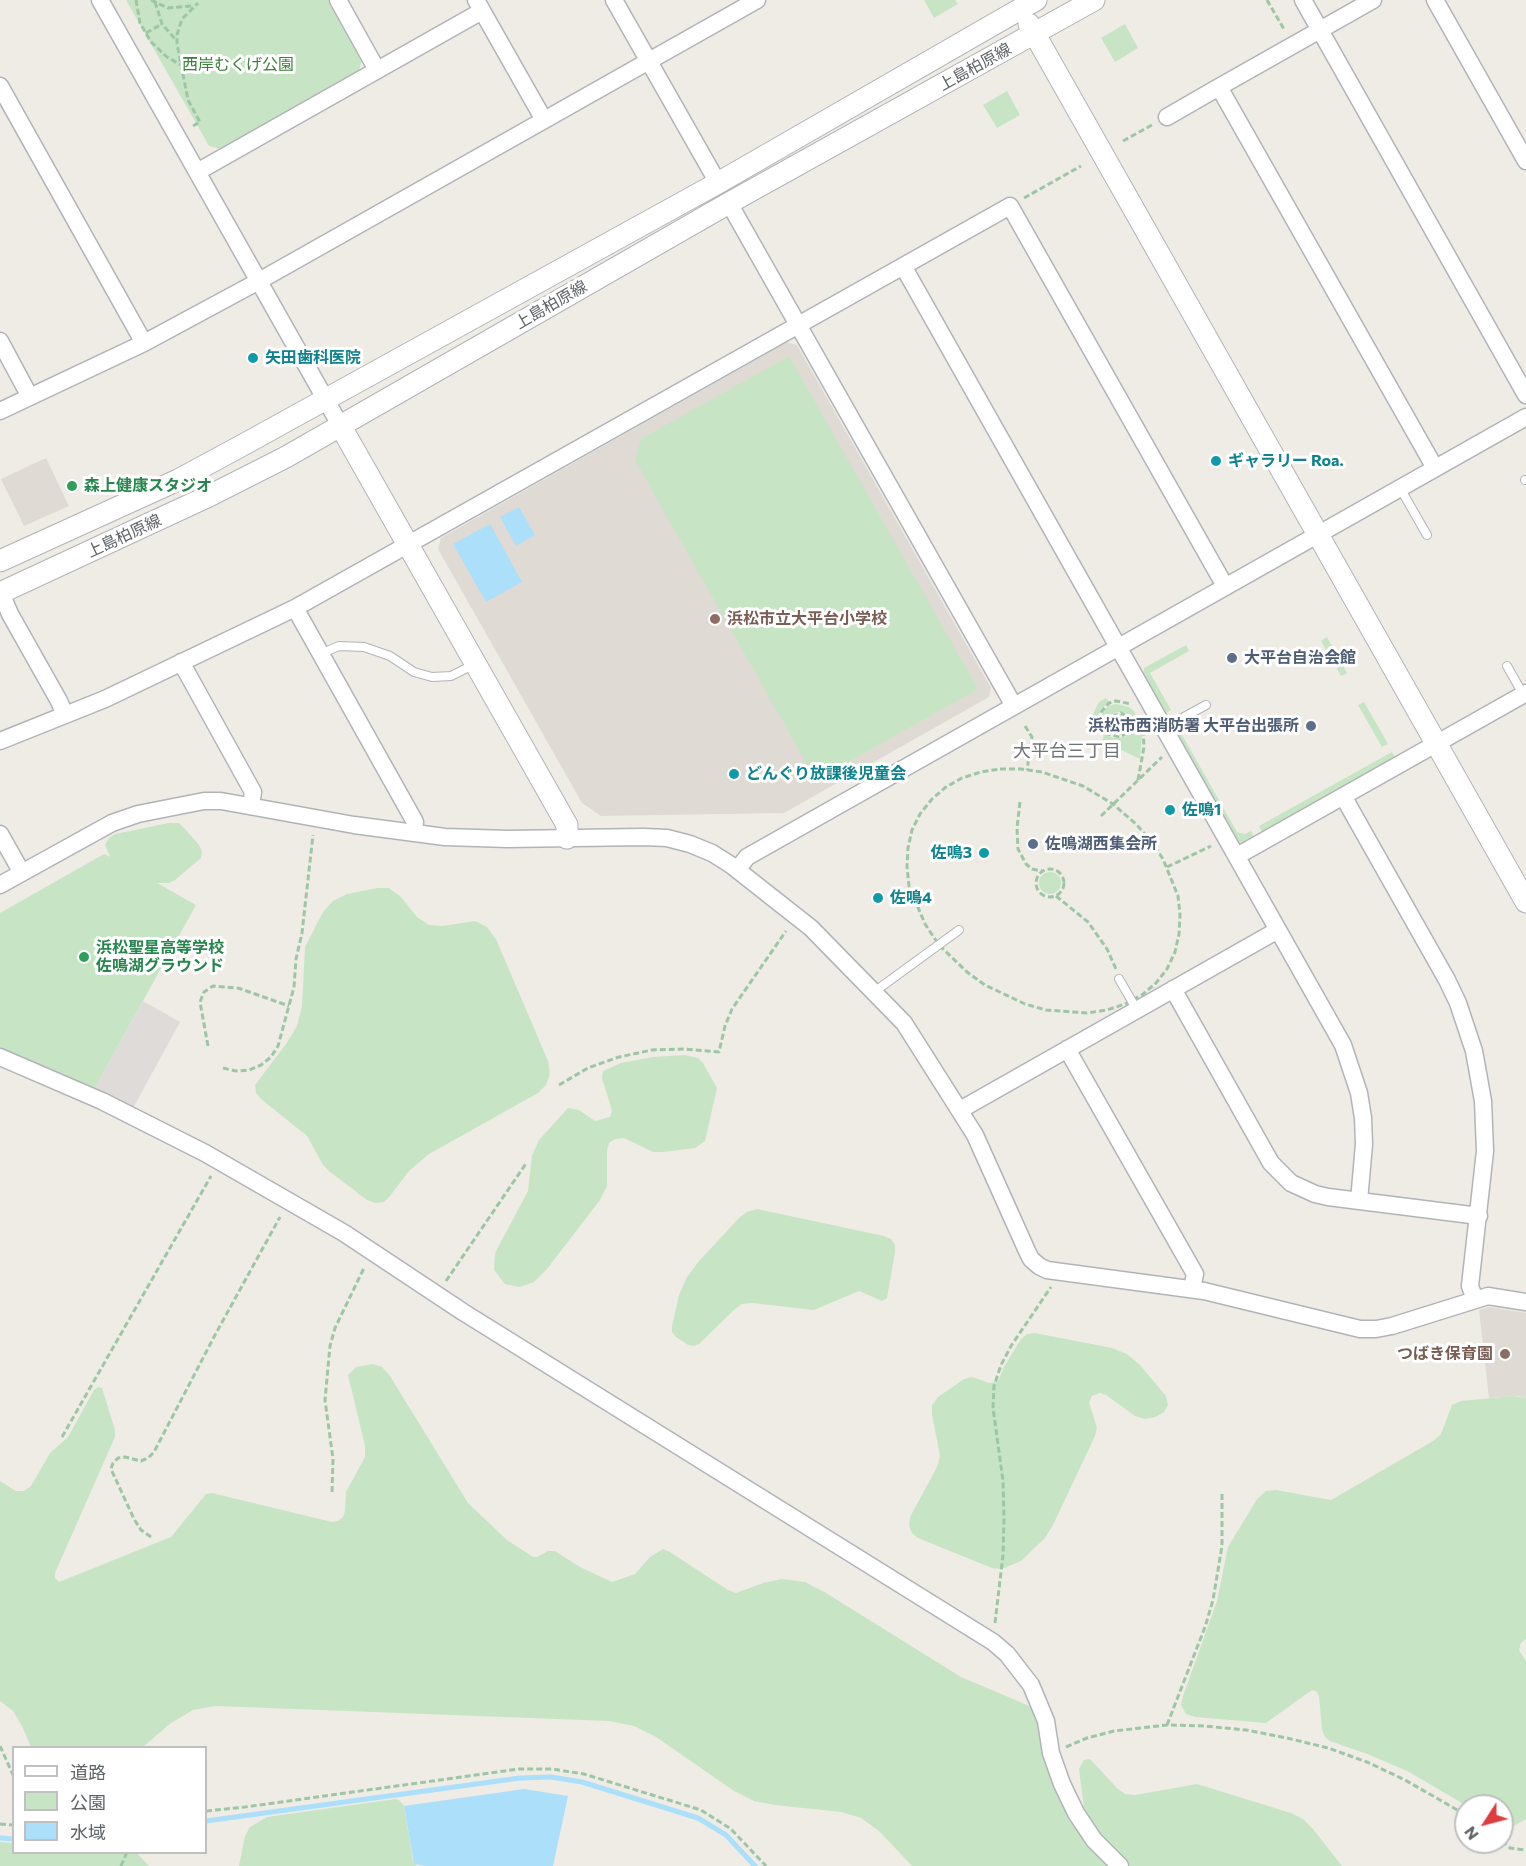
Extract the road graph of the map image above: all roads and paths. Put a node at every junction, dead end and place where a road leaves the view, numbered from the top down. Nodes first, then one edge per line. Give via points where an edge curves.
1 (100, 0) edge
2 (136, 0) edge
3 (204, 0) edge
4 (338, 0) edge
5 (614, 0) edge
6 (755, 0) edge
7 (1095, 0) edge
8 (1268, 0) edge
9 (1303, 0) edge
10 (1373, 0) edge
11 (1435, 0) edge
12 (153, 1) edge
13 (198, 3) junction
14 (1024, 3) edge
15 (479, 5) edge
16 (162, 24) junction
17 (1320, 30) junction
18 (143, 34) junction
19 (1035, 34) junction
20 (177, 41) junction
21 (1293, 45) junction
22 (649, 61) junction
23 (181, 64) junction
24 (378, 70) junction
25 (0, 86) edge
26 (1219, 87) junction
27 (1167, 117) joint
28 (544, 120) junction
29 (193, 126) dead end
30 (1123, 141) dead end
31 (1526, 161) edge
32 (1081, 166) dead end
33 (197, 172) junction
34 (718, 183) junction
35 (729, 203) junction
36 (1010, 206) junction
37 (903, 266) junction
38 (259, 281) junction
39 (798, 325) junction
40 (0, 341) edge
41 (144, 343) junction
42 (1526, 395) edge
43 (30, 397) junction
44 (326, 400) junction
45 (0, 411) edge
46 (1526, 417) edge
47 (340, 425) junction
48 (1435, 468) junction
49 (1400, 488) junction
50 (1318, 534) junction
51 (1427, 536) dead end
52 (409, 545) junction
53 (0, 561) edge
54 (1225, 586) junction
55 (0, 593) edge
56 (295, 608) junction
57 (1118, 647) junction
58 (320, 654) junction
59 (181, 662) junction
60 (476, 664) junction
61 (1507, 666) dead end
62 (1525, 694) edge
63 (1206, 705) dead end
64 (1014, 706) junction
65 (1136, 710) dead end
66 (65, 715) junction
67 (1121, 724) dead end
68 (1025, 726) dead end
69 (1143, 726) dead end
70 (1164, 728) junction
71 (0, 741) edge
72 (1436, 744) junction
73 (1176, 749) junction
74 (1028, 770) junction
75 (1138, 780) junction
76 (1343, 796) junction
77 (1020, 802) dead end
78 (1113, 804) junction
79 (251, 806) junction
80 (1101, 816) dead end
81 (315, 818) junction
82 (414, 833) junction
83 (0, 834) edge
84 (567, 838) junction
85 (1227, 838) junction
86 (1237, 856) junction
87 (1167, 867) junction
88 (737, 870) junction
89 (1044, 871) junction
90 (22, 873) junction
91 (0, 885) edge
92 (1056, 896) junction
93 (1526, 902) edge
94 (797, 917) junction
95 (959, 930) dead end
96 (1278, 930) junction
97 (939, 945) junction
98 (1119, 979) joint
99 (1173, 989) junction
100 (874, 992) junction
101 (1134, 1005) junction
102 (289, 1006) junction
103 (208, 1047) dead end
104 (1067, 1049) junction
105 (0, 1057) edge
106 (223, 1068) dead end
107 (559, 1085) dead end
108 (960, 1110) junction
109 (219, 1161) junction
110 (527, 1162) dead end
111 (289, 1201) junction
112 (1359, 1201) junction
113 (1479, 1216) junction
114 (372, 1252) junction
115 (1056, 1271) junction
116 (1192, 1289) junction
117 (437, 1295) junction
118 (1475, 1300) junction
119 (1526, 1302) edge
120 (62, 1437) dead end
121 (1222, 1491) dead end
122 (333, 1492) dead end
123 (151, 1538) dead end
124 (993, 1641) junction
125 (1167, 1725) junction
126 (0, 1746) edge
127 (1051, 1753) junction
128 (12, 1773) edge
129 (1454, 1808) edge
130 (207, 1811) edge
131 (766, 1866) edge
132 (1120, 1866) edge

1 - 33 street
2 - 18 path
3 - 13 path
4 - 24 street
5 - 22 street
6 - 22 street
7 - 19 street, 上島柏原線
8 - 21 path
9 - 17 street
10 - 17 street
11 - 31 street
12 - 13 path via 176,9
12 - 16 path
13 - 20 path via 182,19
14 - 19 street
14 - 34 street, 上島柏原線
15 - 24 street
15 - 28 street
16 - 18 path
16 - 20 path
17 - 21 street
17 - 42 street
18 - 23 path via 158,50
19 - 35 street, 上島柏原線
19 - 50 street
20 - 23 path
21 - 26 street
22 - 28 street
22 - 34 street
23 - 29 path via 188,100 200,122
24 - 33 street
25 - 41 street
26 - 27 street
26 - 48 street
27 - 30 path
28 - 38 street
32 - 36 path
33 - 38 street
34 - 44 street, 上島柏原線
35 - 39 street
35 - 47 street, 上島柏原線
36 - 37 street
36 - 54 street
37 - 39 street
37 - 57 street
38 - 41 street
38 - 44 street
39 - 52 street
39 - 64 street
40 - 43 street
41 - 43 street
43 - 45 street
44 - 47 street
44 - 53 street, 上島柏原線 via 178,480
46 - 48 street
47 - 52 street
47 - 55 street, 上島柏原線 via 220,491
48 - 49 street
49 - 50 street
49 - 51 lane
50 - 54 street
50 - 72 street
52 - 56 street
52 - 60 street
54 - 57 street
55 - 66 street
56 - 58 street
56 - 59 street
57 - 64 street
57 - 70 street
58 - 60 lane via 339,646 364,647 432,677 451,676
58 - 82 street via 415,822
59 - 66 street
59 - 79 street via 253,792
60 - 84 street via 567,825
61 - 62 lane
62 - 72 street
63 - 70 lane
64 - 88 street via 747,856
65 - 67 path via 1124,702 1104,706 1099,718 1103,730 1114,736 1125,735 1131,723 1121,713 1112,722 1119,730 1125,728 1126,722 1120,719 1117,724
66 - 71 street
68 - 74 path via 1032,737
69 - 75 path
70 - 73 street
72 - 76 street
72 - 93 street
73 - 75 path
73 - 85 street
74 - 78 path via 1083,786
74 - 97 path via 1000,769 962,778 939,793 920,814 908,848 909,886 924,924
75 - 78 path
76 - 86 street
76 - 113 street via 1447,980 1466,1027 1479,1076 1485,1126
77 - 89 path via 1018,849 1026,864
78 - 80 path
78 - 87 path via 1151,841
79 - 81 street
79 - 90 street via 204,801 138,814 112,823
81 - 82 street
81 - 102 path
82 - 84 street via 466,838
83 - 90 street
84 - 88 street via 667,838 712,853
85 - 86 street
85 - 87 path
86 - 96 street
87 - 101 path via 1178,896 1180,915 1175,952 1167,969
88 - 94 street
89 - 92 path via 1037,879 1037,889 1044,896
89 - 92 path via 1054,870 1062,876 1064,885
90 - 91 street
92 - 98 path via 1076,910 1098,935
94 - 100 street
94 - 107 path via 732,1009 719,1052 652,1050 619,1056
95 - 97 lane
96 - 99 street
96 - 112 street via 1331,1023 1352,1069 1363,1127
97 - 100 lane
97 - 101 path via 985,986 1025,1004 1087,1013
98 - 101 lane
99 - 101 street
99 - 112 street via 1280,1174 1315,1194
100 - 108 street via 904,1023
101 - 104 street
102 - 103 path via 238,988 213,986 204,992 200,1002
102 - 106 path via 271,1057 249,1070
104 - 108 street
104 - 116 street via 1195,1275
105 - 109 street via 102,1101
108 - 115 street via 1027,1251 1039,1266
109 - 111 street
109 - 120 path
110 - 117 path
111 - 114 street
111 - 123 path via 154,1452 141,1461 125,1457 113,1463 111,1469 134,1519
112 - 113 street
113 - 118 street via 1470,1286
114 - 117 street
114 - 122 path via 330,1346 324,1400 333,1459
115 - 116 street
115 - 124 path via 1054,1282 1011,1346 994,1386 1004,1518
116 - 118 street via 1360,1329 1392,1326
117 - 124 street
118 - 119 street via 1488,1296
121 - 125 path via 1222,1546 1213,1600
124 - 127 street via 1031,1685 1046,1721
125 - 127 path via 1114,1731
125 - 129 path via 1246,1730 1328,1748 1405,1780
126 - 128 path
127 - 132 street via 1076,1813 1094,1840
130 - 131 path via 519,1769 552,1769 584,1774 701,1810 731,1829

